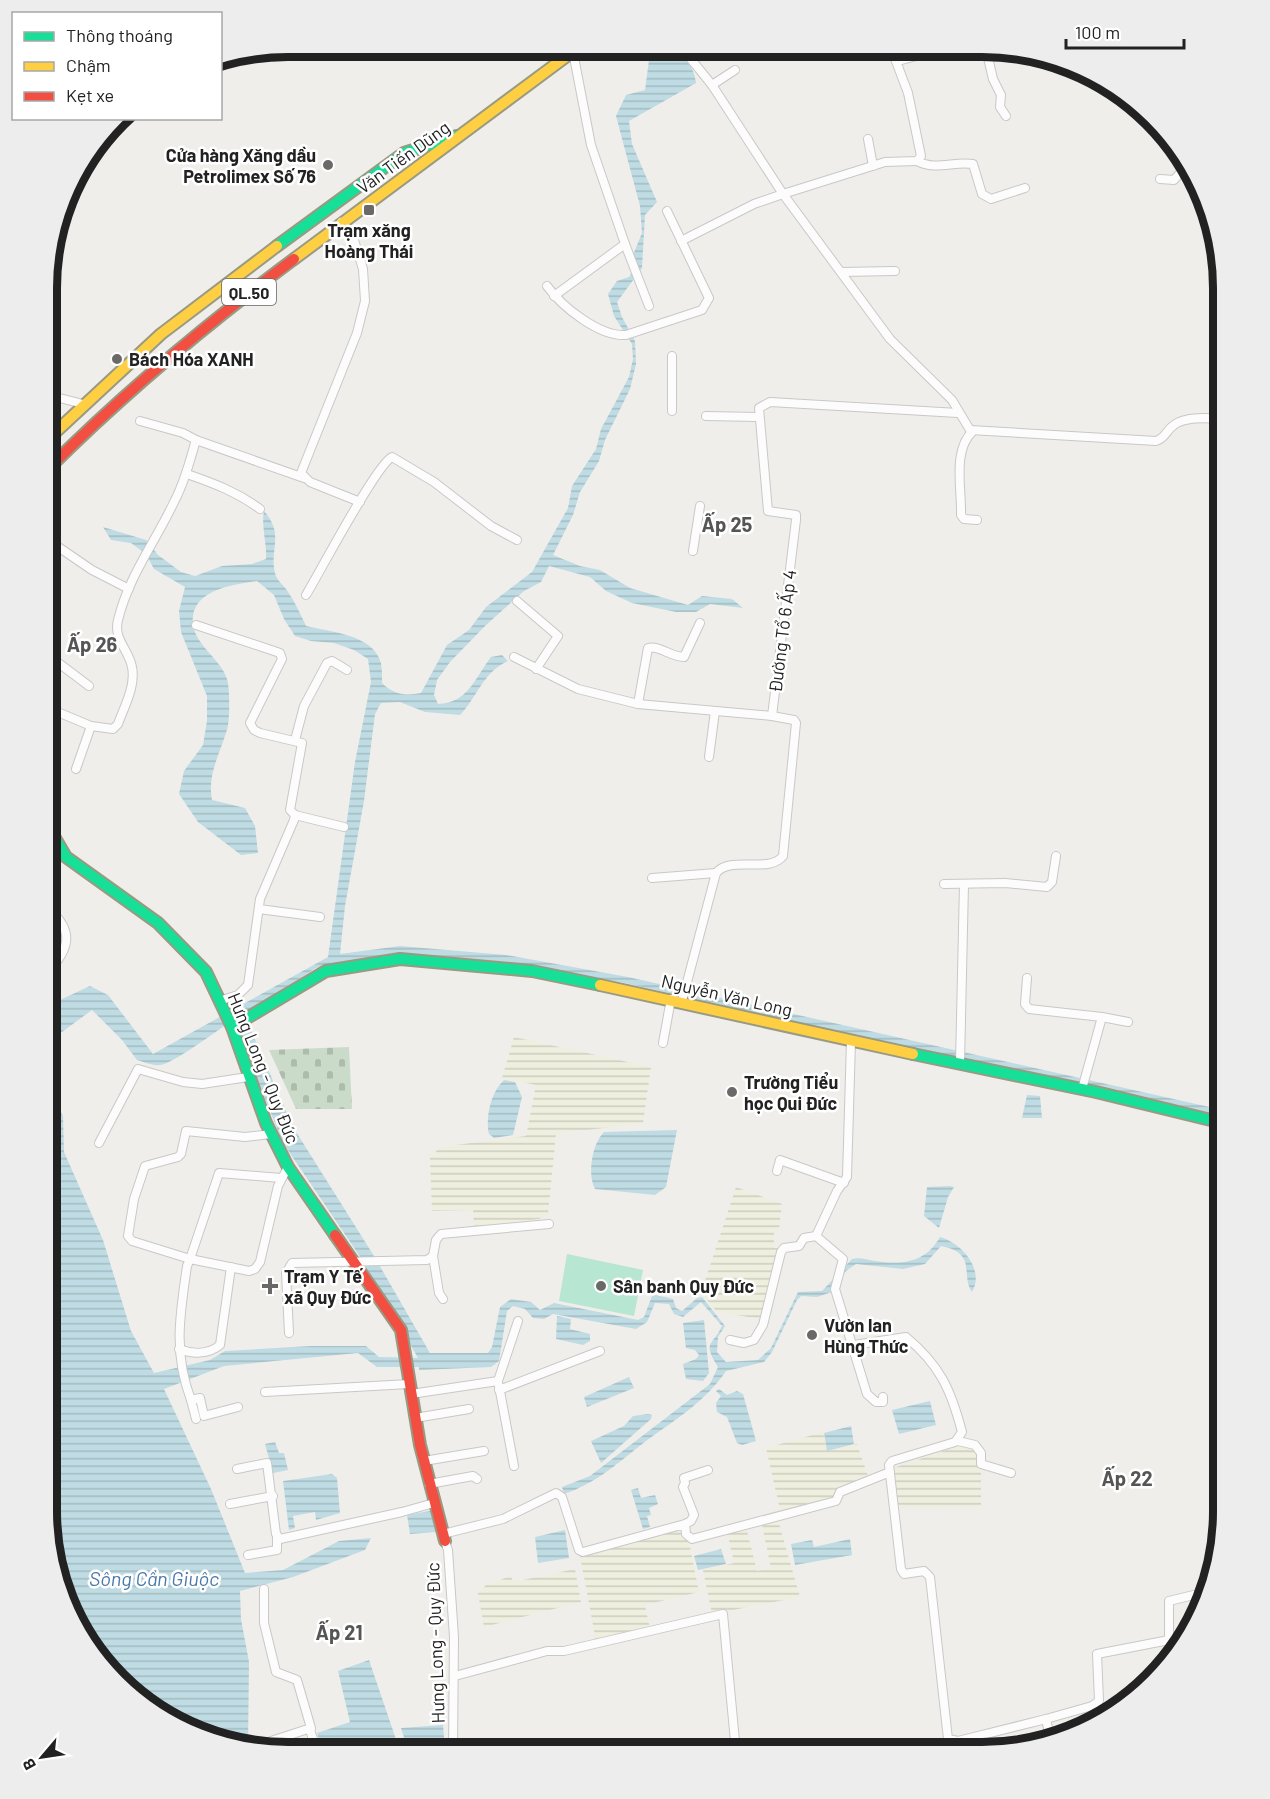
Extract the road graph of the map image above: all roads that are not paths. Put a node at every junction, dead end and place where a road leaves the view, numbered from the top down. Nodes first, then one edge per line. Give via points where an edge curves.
1 (567, 57) edge
2 (577, 57) edge
3 (689, 57) edge
4 (896, 57) edge
5 (913, 57) edge
6 (988, 57) edge
7 (898, 61) junction
8 (735, 70) dead end
9 (712, 85) junction
10 (1006, 117) dead end
11 (465, 134) junction
12 (868, 139) dead end
13 (917, 161) junction
14 (873, 166) junction
15 (1181, 172) edge
16 (1160, 179) dead end
17 (1025, 188) dead end
18 (783, 194) junction
19 (667, 211) dead end
20 (341, 222) junction
21 (681, 241) junction
22 (625, 244) junction
23 (895, 271) dead end
24 (842, 272) junction
25 (548, 286) dead end
26 (554, 296) junction
27 (649, 306) dead end
28 (672, 356) dead end
29 (57, 397) edge
30 (83, 404) junction
31 (672, 411) dead end
32 (958, 413) junction
33 (706, 416) dead end
34 (758, 417) junction
35 (1213, 419) edge
36 (140, 421) dead end
37 (57, 430) edge
38 (973, 431) junction
39 (196, 440) junction
40 (57, 460) edge
41 (187, 474) junction
42 (304, 478) junction
43 (360, 502) junction
44 (700, 507) dead end
45 (260, 509) dead end
46 (977, 520) dead end
47 (517, 540) dead end
48 (57, 546) edge
49 (693, 550) dead end
50 (129, 589) junction
51 (306, 595) dead end
52 (517, 601) dead end
53 (700, 623) dead end
54 (196, 625) dead end
55 (514, 657) dead end
56 (57, 662) edge
57 (536, 669) junction
58 (347, 670) dead end
59 (88, 686) dead end
60 (638, 704) junction
61 (715, 711) junction
62 (57, 712) edge
63 (772, 716) junction
64 (91, 726) junction
65 (296, 740) junction
66 (709, 757) dead end
67 (76, 769) dead end
68 (295, 815) junction
69 (344, 827) dead end
70 (57, 844) edge
71 (59, 848) junction
72 (57, 851) edge
73 (1056, 856) dead end
74 (716, 873) junction
75 (652, 878) dead end
76 (944, 884) dead end
77 (964, 884) junction
78 (259, 909) junction
79 (57, 917) edge
80 (320, 917) dead end
81 (57, 959) edge
82 (1027, 978) dead end
83 (677, 1000) junction
84 (219, 1001) junction
85 (1102, 1017) junction
86 (1128, 1022) dead end
87 (231, 1026) junction
88 (850, 1041) junction
89 (663, 1043) dead end
90 (960, 1063) junction
91 (248, 1077) junction
92 (1082, 1089) junction
93 (1213, 1121) edge
94 (272, 1134) junction
95 (99, 1143) dead end
96 (288, 1167) junction
97 (777, 1171) dead end
98 (281, 1178) junction
99 (844, 1183) junction
100 (549, 1224) dead end
101 (816, 1236) junction
102 (433, 1256) junction
103 (190, 1259) junction
104 (355, 1263) junction
105 (231, 1267) junction
106 (443, 1299) dead end
107 (518, 1321) dead end
108 (289, 1333) dead end
109 (730, 1340) dead end
110 (854, 1345) junction
111 (179, 1349) junction
112 (600, 1351) dead end
113 (499, 1386) junction
114 (410, 1389) junction
115 (265, 1392) dead end
116 (884, 1397) dead end
117 (191, 1400) junction
118 (238, 1407) dead end
119 (469, 1409) dead end
120 (415, 1418) junction
121 (196, 1419) dead end
122 (958, 1441) junction
123 (484, 1451) dead end
124 (424, 1461) junction
125 (514, 1466) dead end
126 (237, 1469) dead end
127 (708, 1470) dead end
128 (890, 1472) junction
129 (1011, 1473) dead end
130 (477, 1479) dead end
131 (429, 1484) junction
132 (273, 1496) junction
133 (434, 1503) junction
134 (230, 1504) dead end
135 (685, 1524) junction
136 (277, 1538) junction
137 (444, 1538) junction
138 (248, 1555) dead end
139 (264, 1589) dead end
140 (1197, 1593) edge
141 (455, 1676) junction
142 (1046, 1719) junction
143 (310, 1730) junction
144 (1049, 1732) edge
145 (271, 1742) edge
146 (315, 1742) edge
147 (453, 1742) edge
148 (735, 1742) edge

1 - 11 main road, QL.50
2 - 22 street via 591,146
3 - 9 street
4 - 7 street
5 - 7 street
6 - 10 street
7 - 13 street via 921,156
8 - 9 street
9 - 18 street
11 - 20 main road, Văn Tiến Dũng / QL.50
11 - 30 main road, Văn Tiến Dũng / QL.50 via 404,153 160,334
12 - 14 street
13 - 14 street
13 - 17 street via 934,166 973,165 982,194 991,199
14 - 18 street
15 - 16 street via 1174,180
18 - 21 street via 754,204
18 - 24 street
19 - 21 street
20 - 40 main road, Văn Tiến Dũng / QL.50 via 161,364
20 - 42 street via 353,237 363,269 365,301 357,333 301,473
21 - 26 street via 709,298 702,310 614,336
22 - 26 street
22 - 27 street
23 - 24 street
24 - 32 street via 890,339 952,400
25 - 26 street
28 - 31 street
29 - 30 street
30 - 37 main road, Văn Tiến Dũng / QL.50
32 - 34 street via 770,402 759,408
32 - 38 street
33 - 34 street
34 - 63 street, Đường Tổ 6 Ấp 4 via 768,512 796,514
35 - 38 street via 1176,423 1156,441
36 - 39 street
38 - 46 street via 962,452 961,515
39 - 41 street
39 - 42 street
41 - 45 street via 218,484
41 - 50 street
42 - 43 street
43 - 47 street via 387,461 394,458
43 - 51 street
44 - 49 street
48 - 50 street
50 - 64 street via 117,622 118,636 132,665 132,685 113,729
52 - 57 street via 557,634
53 - 60 street via 684,657 648,648
54 - 65 street via 280,653 282,659 250,723 260,733
55 - 57 street
56 - 59 street
57 - 60 street via 578,689
58 - 65 street via 332,661 327,663 304,706
60 - 61 street
61 - 63 street
61 - 66 street
62 - 64 street
63 - 74 street, Đường Tổ 6 Ấp 4 via 794,720 797,726 783,856 773,862 725,867
64 - 67 street
65 - 68 street via 302,743 290,810
68 - 69 street
68 - 78 street
70 - 71 main road, Hưng Long - Quy Đức
71 - 72 street
71 - 84 main road, Hưng Long - Quy Đức via 71,861 158,923 189,952 206,972
73 - 77 street via 1052,882 1047,887
74 - 75 street
74 - 83 street
76 - 77 street
77 - 90 street
78 - 80 street
78 - 84 street via 248,985 238,995
79 - 81 street via 67,938
82 - 85 street via 1028,1008
83 - 87 main road, Nguyễn Văn Long via 532,971 400,959 326,971
83 - 88 main road, Nguyễn Văn Long
83 - 89 street
84 - 87 main road, Hưng Long - Quy Đức
85 - 86 street
85 - 92 street
87 - 91 main road, Hưng Long - Quy Đức
88 - 90 main road, Nguyễn Văn Long
88 - 99 street
90 - 92 main road, Nguyễn Văn Long
91 - 94 main road, Hưng Long - Quy Đức
91 - 95 street via 202,1084 138,1069
92 - 93 main road, Nguyễn Văn Long
94 - 96 main road, Hưng Long - Quy Đức
94 - 103 street via 226,1136 189,1130 184,1134 178,1157 145,1167 134,1199 128,1237
96 - 98 street
96 - 104 main road, Hưng Long - Quy Đức
97 - 99 street via 780,1160
98 - 103 street via 219,1173
98 - 105 street via 260,1262 249,1271
99 - 101 street
100 - 102 street via 441,1234
101 - 109 street via 781,1252 763,1325 754,1340
101 - 110 street via 842,1257 835,1289
102 - 104 street via 427,1260
102 - 106 street
103 - 105 street
103 - 111 street via 179,1316
104 - 108 street via 292,1263 288,1267
104 - 114 main road, Hưng Long - Quy Đức via 400,1330
105 - 111 street via 219,1345 196,1353
107 - 113 street
110 - 116 street via 867,1394 876,1402 884,1402
110 - 122 street via 906,1336 925,1352 939,1370 953,1400 962,1432
111 - 117 street
112 - 113 street
113 - 114 street
113 - 125 street
114 - 115 street
114 - 120 main road, Hưng Long - Quy Đức
117 - 118 street via 200,1398 204,1416
117 - 121 street
119 - 120 street
120 - 124 main road, Hưng Long - Quy Đức
122 - 128 street via 892,1461
122 - 129 street via 975,1445 981,1453 981,1464
123 - 124 street
124 - 131 main road, Hưng Long - Quy Đức
126 - 132 street via 267,1463
127 - 135 street via 684,1478 683,1487 694,1515
128 - 135 street via 840,1492 837,1501 692,1539 686,1534
128 - 142 street via 901,1569 904,1574 924,1571 930,1577 948,1739 958,1741
130 - 131 street via 473,1476
131 - 133 main road, Hưng Long - Quy Đức
132 - 134 street
132 - 136 street
133 - 136 street via 298,1537
133 - 137 main road, Hưng Long - Quy Đức
135 - 137 street via 583,1552 579,1550 562,1497 556,1493 503,1519
136 - 138 street via 277,1550
137 - 141 street, Hưng Long - Quy Đức via 448,1550
139 - 143 street via 264,1623 276,1672 297,1680
140 - 142 street via 1169,1601 1169,1640 1097,1654 1097,1704
141 - 147 street, Hưng Long - Quy Đức
141 - 148 street via 547,1651 564,1651 723,1614
142 - 144 street
143 - 145 street
143 - 146 street

